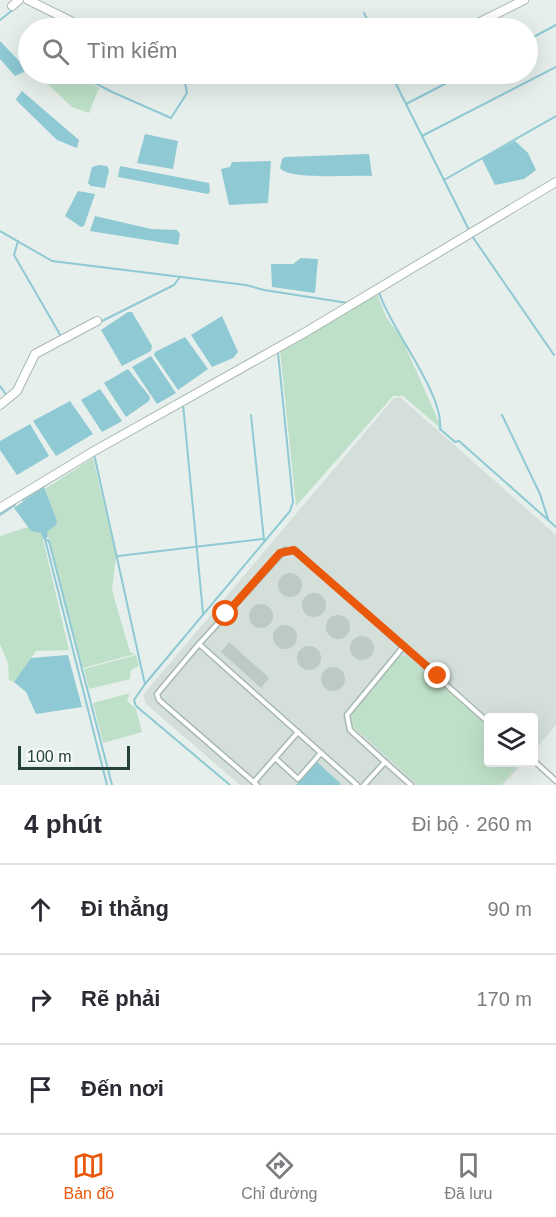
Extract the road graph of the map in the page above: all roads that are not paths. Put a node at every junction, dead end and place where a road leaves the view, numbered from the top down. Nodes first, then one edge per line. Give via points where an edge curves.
1 (28, 0) edge
2 (524, 0) edge
3 (65, 18) edge
4 (488, 18) edge
5 (556, 182) edge
6 (97, 321) dead end
7 (0, 405) edge
8 (0, 508) edge
9 (199, 644) junction
10 (404, 646) junction
11 (484, 718) edge
12 (298, 732) junction
13 (321, 753) junction
14 (275, 758) junction
15 (385, 762) junction
16 (538, 765) edge
17 (556, 781) edge
18 (256, 783) edge
19 (357, 785) edge
20 (364, 785) edge
21 (411, 785) edge

1 - 3 street
2 - 4 street
5 - 8 street
6 - 7 street via 35,354 17,391
9 - 10 lane via 280,553 289,549
9 - 12 lane
9 - 18 lane via 158,691 158,698
10 - 11 lane
10 - 15 lane via 347,715 350,730
12 - 13 lane
12 - 14 lane
13 - 14 lane via 298,779
13 - 19 lane
14 - 18 lane
15 - 20 lane
15 - 21 lane
16 - 17 lane

